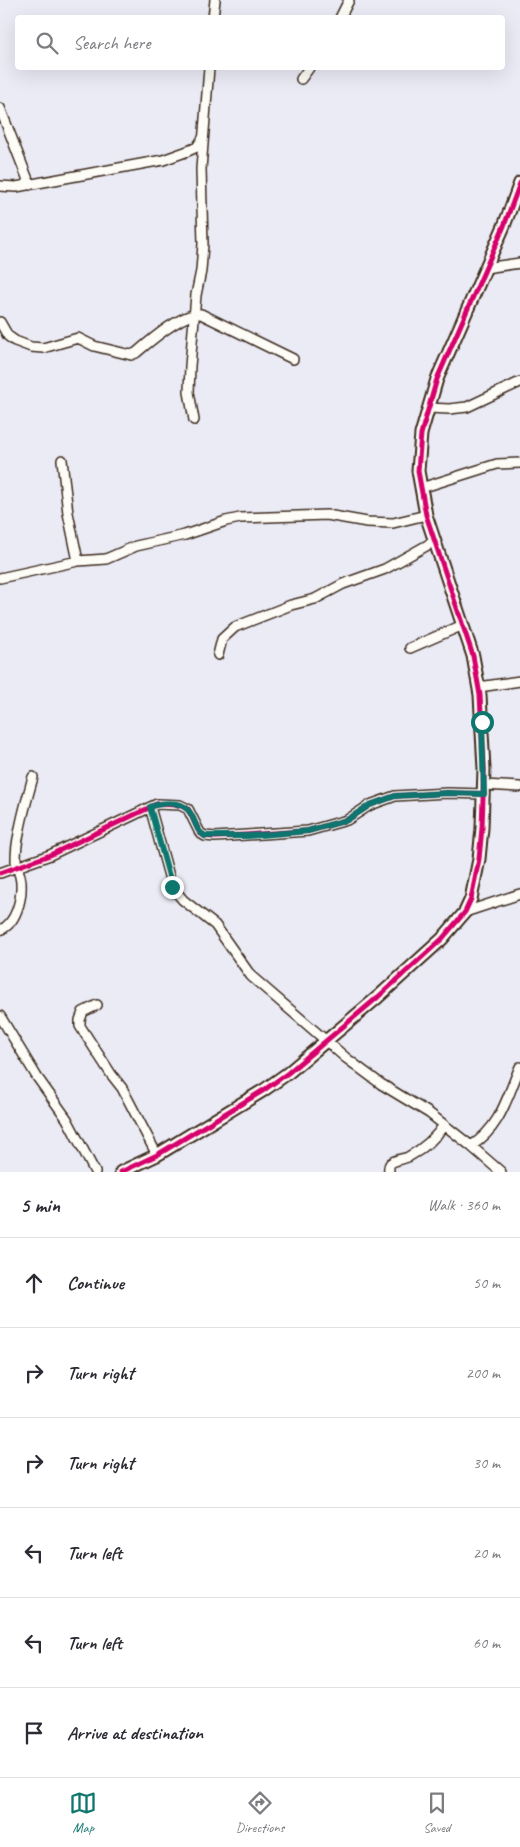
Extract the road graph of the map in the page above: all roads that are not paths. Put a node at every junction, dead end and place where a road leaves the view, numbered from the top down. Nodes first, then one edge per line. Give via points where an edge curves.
1 (215, 0) edge
2 (349, 0) edge
3 (213, 15) edge
4 (342, 15) edge
5 (208, 70) edge
6 (308, 70) edge
7 (301, 79) dead end
8 (0, 108) edge
9 (204, 137) junction
10 (520, 184) edge
11 (30, 185) junction
12 (0, 186) edge
13 (520, 263) edge
14 (485, 268) junction
15 (194, 313) junction
16 (0, 322) edge
17 (293, 359) dead end
18 (520, 382) edge
19 (428, 408) junction
20 (194, 420) dead end
21 (62, 460) dead end
22 (520, 464) edge
23 (421, 488) junction
24 (426, 515) junction
25 (434, 542) junction
26 (78, 561) junction
27 (0, 578) edge
28 (463, 625) junction
29 (410, 648) dead end
30 (218, 655) dead end
31 (520, 681) edge
32 (479, 687) junction
33 (33, 777) dead end
34 (520, 787) edge
35 (484, 790) junction
36 (150, 807) junction
37 (18, 868) junction
38 (0, 873) edge
39 (520, 894) edge
40 (464, 912) junction
41 (0, 930) edge
42 (97, 1005) dead end
43 (0, 1016) edge
44 (326, 1041) junction
45 (520, 1067) edge
46 (444, 1125) junction
47 (471, 1146) junction
48 (157, 1155) junction
49 (95, 1172) edge
50 (121, 1172) edge
51 (389, 1172) edge
52 (501, 1172) edge

1 - 3 street
2 - 4 street
5 - 9 street
6 - 7 street
8 - 11 street
9 - 11 street via 197,146 164,160
9 - 15 street via 203,244
10 - 14 street
11 - 12 street
13 - 14 street
14 - 19 street via 437,379
15 - 16 street via 131,355 94,346 78,338 43,348 31,347 8,336
15 - 17 street via 211,318
15 - 20 street via 190,392
18 - 19 street via 467,406
19 - 23 street via 419,452
21 - 26 street
22 - 23 street via 497,464
23 - 24 street
24 - 25 street
24 - 26 street via 377,523 327,515 240,518 136,546 106,559
25 - 28 street
25 - 30 street via 385,569 343,584 315,599 235,627 222,639
26 - 27 street
28 - 29 street
28 - 32 street
31 - 32 street
32 - 35 street
33 - 37 street via 19,833
34 - 35 street
35 - 36 street via 395,796 370,805 347,820 308,831 248,836 205,836 197,829 188,809 162,803
35 - 40 street via 479,859 471,899
36 - 37 street
36 - 44 street via 172,887 221,932 251,976
37 - 38 street
37 - 41 street via 22,884 19,903 13,919
39 - 40 street
40 - 44 street via 442,939
42 - 48 street via 83,1012 80,1026 122,1088
43 - 49 street via 67,1119
44 - 46 street via 370,1076
44 - 48 street via 264,1090
45 - 47 street via 500,1116 491,1130
46 - 47 street
46 - 51 street via 426,1145 408,1157 392,1162
47 - 52 street
48 - 50 street

